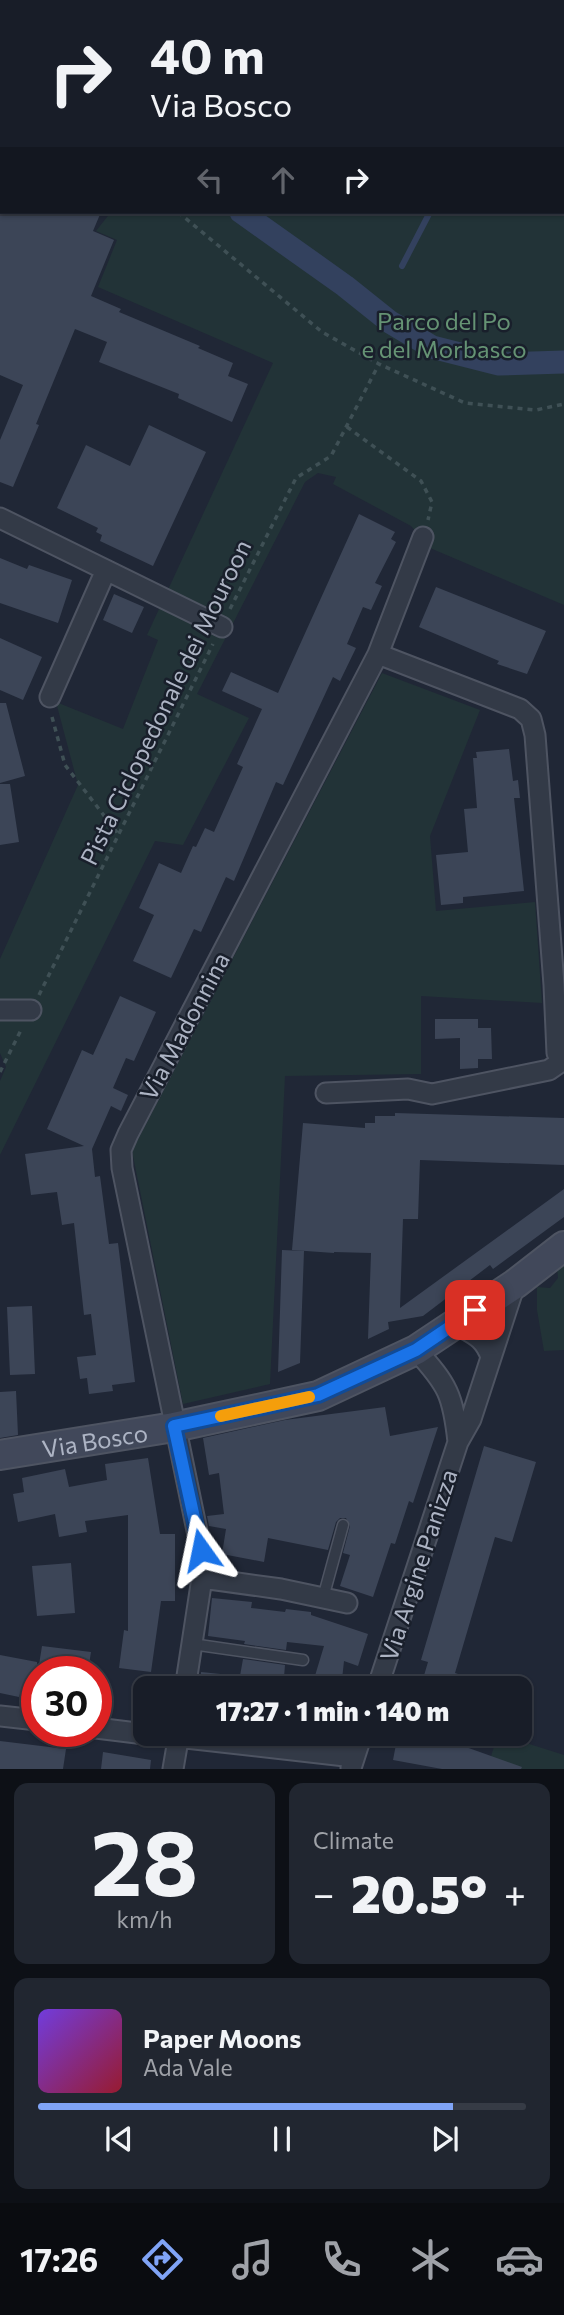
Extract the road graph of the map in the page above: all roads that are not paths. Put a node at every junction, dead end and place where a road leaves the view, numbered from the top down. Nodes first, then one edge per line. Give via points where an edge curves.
1 (0, 519) edge
2 (423, 537) road end
3 (106, 570) junction
4 (222, 627) road end
5 (378, 654) junction
6 (50, 698) road end
7 (0, 1010) edge
8 (31, 1010) road end
9 (563, 1061) edge
10 (326, 1093) dead end
11 (564, 1246) edge
12 (515, 1284) junction
13 (456, 1324) junction
14 (416, 1350) junction
15 (491, 1357) junction
16 (174, 1426) junction
17 (458, 1442) junction
18 (0, 1455) edge
19 (343, 1525) dead end
20 (202, 1578) junction
21 (323, 1598) junction
22 (347, 1603) dead end
23 (192, 1644) junction
24 (303, 1660) dead end
25 (188, 1676) edge
26 (381, 1676) edge
27 (0, 1716) edge
28 (21, 1718) edge
29 (112, 1730) edge
30 (133, 1732) edge
31 (176, 1746) edge
32 (242, 1746) edge
33 (358, 1746) edge
34 (352, 1763) edge
35 (173, 1769) edge

1 - 3 street
2 - 5 street, Via Madonnina
3 - 4 street
3 - 6 street
5 - 9 street via 520,709 531,719 557,1053
5 - 16 street, Via Madonnina via 121,1150
7 - 8 street
9 - 10 street via 549,1070 432,1094 408,1089
11 - 12 street, Via Bosco
12 - 13 street, Via Bosco
12 - 15 street, Via Argine Panizza
13 - 14 street, Via Bosco
13 - 15 street via 487,1344
14 - 16 street, Via Bosco via 318,1395
14 - 17 street, Via Argine Panizza via 449,1392
15 - 17 street, Via Argine Panizza via 471,1419
16 - 18 street, Via Bosco
16 - 20 street, Via Madonnina via 201,1550
17 - 26 street, Via Argine Panizza
19 - 21 lane
20 - 21 street
20 - 23 street, Via Madonnina
21 - 22 street
23 - 24 lane
23 - 25 street, Via Madonnina
27 - 28 street
29 - 30 street
31 - 35 street
32 - 34 street
33 - 34 street

